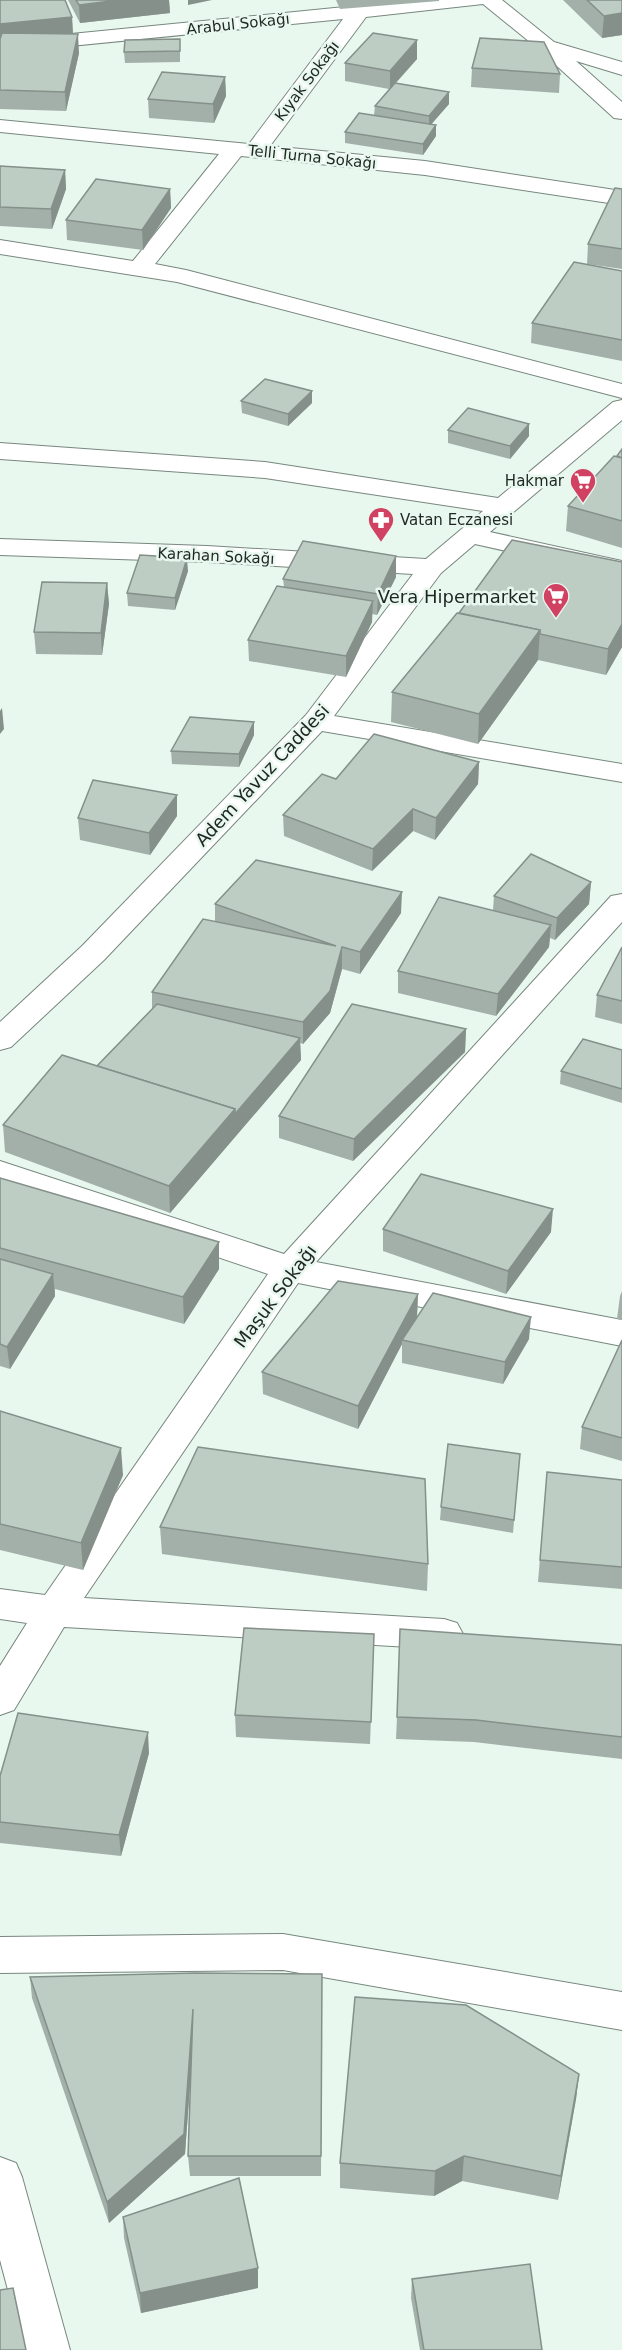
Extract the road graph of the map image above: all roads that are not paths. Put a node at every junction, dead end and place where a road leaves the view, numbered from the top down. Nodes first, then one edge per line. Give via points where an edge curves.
1 (476, 0) edge
2 (490, 0) edge
3 (359, 12) junction
4 (543, 43) junction
5 (0, 47) edge
6 (622, 69) edge
7 (622, 113) edge
8 (0, 126) edge
9 (245, 150) junction
10 (622, 198) edge
11 (0, 248) edge
12 (139, 269) junction
13 (622, 392) edge
14 (622, 407) edge
15 (0, 451) edge
16 (505, 507) junction
17 (470, 535) junction
18 (0, 548) edge
19 (432, 567) junction
20 (622, 569) edge
21 (316, 721) junction
22 (622, 773) edge
23 (622, 903) edge
24 (0, 1040) edge
25 (0, 1172) edge
26 (290, 1269) junction
27 (622, 1333) edge
28 (0, 1604) edge
29 (54, 1611) junction
30 (480, 1637) edge
31 (0, 1699) edge
32 (0, 1955) edge
33 (622, 2012) edge
34 (0, 2177) edge
35 (47, 2350) edge

1 - 3 street, Arabul Sokağı
2 - 4 street
3 - 5 street, Arabul Sokağı
3 - 9 street, Kıyak Sokağı
4 - 6 street
4 - 7 street
8 - 9 street, Telli Turna Sokağı
9 - 10 street, Telli Turna Sokağı via 425,168
9 - 12 street, Kıyak Sokağı
11 - 12 street
12 - 13 street via 178,275
14 - 16 street, Adem Yavuz Caddesi
15 - 16 street via 265,470
16 - 17 street, Adem Yavuz Caddesi
17 - 19 street, Adem Yavuz Caddesi
17 - 20 street
18 - 19 street, Karahan Sokağı via 207,554
19 - 21 street, Adem Yavuz Caddesi
21 - 22 street
21 - 24 street, Adem Yavuz Caddesi via 93,953
23 - 26 street, Maşuk Sokağı
25 - 26 street
26 - 27 street
26 - 29 street, Maşuk Sokağı
28 - 29 street
29 - 30 street
29 - 31 street, Maşuk Sokağı
32 - 33 street via 283,1952
34 - 35 street

